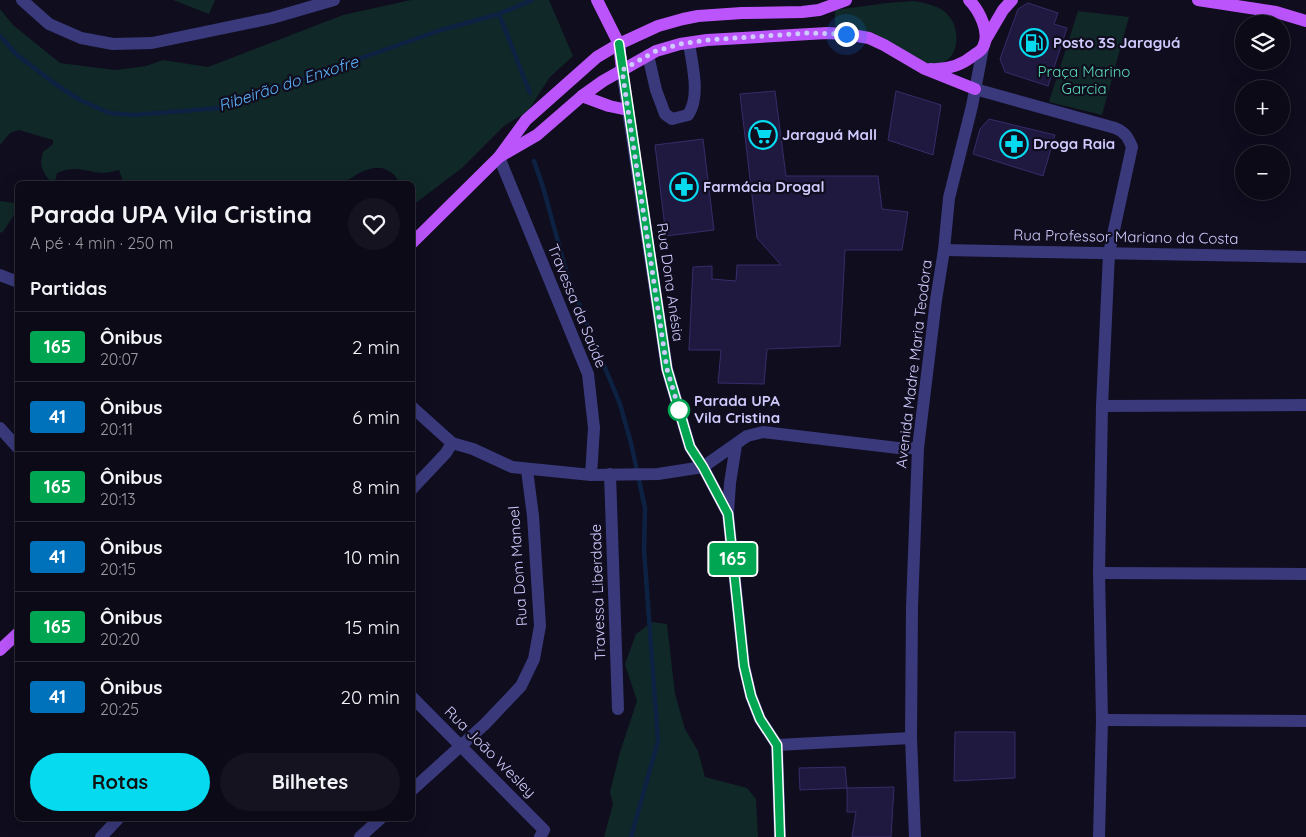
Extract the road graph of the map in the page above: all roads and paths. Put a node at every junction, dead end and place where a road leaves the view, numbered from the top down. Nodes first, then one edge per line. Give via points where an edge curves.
1 (22, 0) edge
2 (334, 0) edge
3 (846, 0) edge
4 (969, 0) edge
5 (1012, 0) edge
6 (1198, 0) edge
7 (598, 2) edge
8 (1306, 21) edge
9 (689, 43) junction
10 (984, 43) junction
11 (619, 44) junction
12 (648, 56) junction
13 (925, 69) junction
14 (622, 70) junction
15 (975, 90) junction
16 (582, 96) junction
17 (628, 110) junction
18 (499, 156) junction
19 (415, 240) edge
20 (944, 250) junction
21 (1109, 254) junction
22 (1306, 257) edge
23 (0, 275) edge
24 (15, 281) edge
25 (1306, 405) edge
26 (1102, 406) junction
27 (415, 410) edge
28 (0, 428) edge
29 (452, 443) junction
30 (15, 445) edge
31 (736, 445) junction
32 (918, 448) junction
33 (703, 467) junction
34 (527, 470) junction
35 (616, 474) junction
36 (592, 475) junction
37 (415, 486) edge
38 (728, 514) junction
39 (1099, 573) junction
40 (1306, 574) edge
41 (15, 636) edge
42 (0, 650) edge
43 (415, 700) edge
44 (618, 709) dead end
45 (1102, 720) junction
46 (1306, 721) edge
47 (911, 738) junction
48 (777, 745) junction
49 (462, 746) junction
50 (415, 787) edge
51 (116, 821) edge
52 (378, 821) edge
53 (542, 834) edge
54 (100, 837) edge
55 (360, 837) edge
56 (780, 837) edge
57 (915, 837) edge
58 (1099, 837) edge

1 - 2 street via 49,24 81,38 113,44 152,44 272,18
3 - 11 main road via 819,10 802,12 682,19
4 - 10 main road via 979,10
5 - 10 main road
6 - 8 main road via 1276,12
7 - 11 main road, Rua Dona Anésia
9 - 12 main road
9 - 12 street via 695,92 694,106 688,115 672,119 665,114
9 - 13 main road via 778,35 846,34 869,38
10 - 13 main road via 970,59 951,68
10 - 15 street, Avenida Madre Maria Teodora
11 - 14 main road, Rua Dona Anésia
11 - 18 main road via 597,57 526,120
12 - 14 main road
13 - 15 main road
14 - 16 main road
14 - 17 street, Rua Dona Anésia
15 - 20 street, Avenida Madre Maria Teodora via 949,198
15 - 21 street via 1123,131 1132,147
16 - 17 main road
16 - 18 main road via 538,135
17 - 33 street, Rua Dona Anésia via 667,369 690,447
18 - 19 main road
18 - 36 street, Travessa da Saúde via 588,374 594,428
20 - 21 street, Rua Professor Mariano da Costa
20 - 32 street, Avenida Madre Maria Teodora
21 - 22 street, Rua Professor Mariano da Costa
21 - 26 street
23 - 24 street
25 - 26 street
26 - 39 street
27 - 29 street
28 - 30 street
29 - 34 street
29 - 37 street
31 - 32 street via 747,436 763,432
31 - 33 street
31 - 38 street, Rua Dona Anésia
32 - 47 street, Avenida Madre Maria Teodora
33 - 35 street via 658,474
33 - 38 street, Rua Dona Anésia
34 - 36 street
34 - 49 street, Rua Dom Manoel via 540,626 534,658 521,686
35 - 36 street
35 - 44 street, Travessa Liberdade
38 - 48 street, Rua Dona Anésia via 744,666 760,719
39 - 40 street
39 - 45 street
41 - 42 main road
43 - 49 street, Rua João Wesley
45 - 46 street
45 - 58 street
47 - 48 street
47 - 57 street, Avenida Madre Maria Teodora
48 - 56 street
49 - 50 street, Rua Dom Manoel
49 - 53 street, Rua João Wesley
51 - 54 street
52 - 55 street

